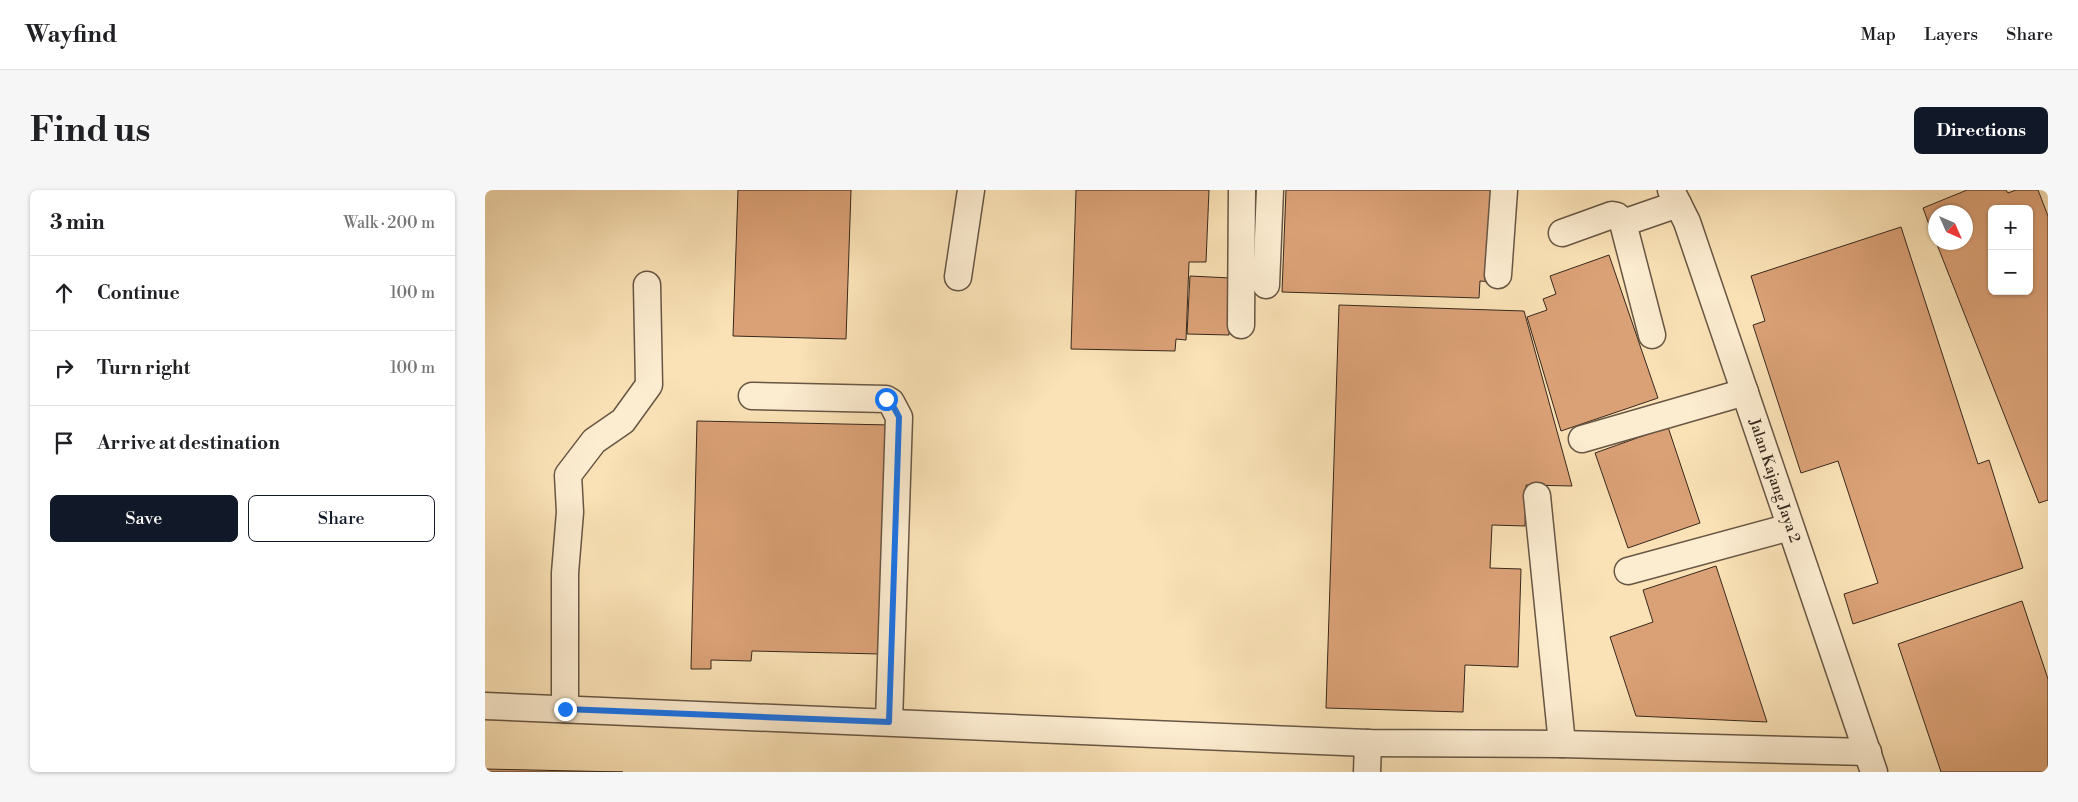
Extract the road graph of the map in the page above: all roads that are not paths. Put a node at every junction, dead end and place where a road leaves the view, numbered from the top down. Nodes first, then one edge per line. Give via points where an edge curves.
1 (971, 190) edge
2 (1242, 190) edge
3 (1270, 190) edge
4 (1505, 190) edge
5 (1675, 197) edge
6 (1623, 223) junction
7 (1562, 233) dead end
8 (1498, 276) dead end
9 (958, 277) dead end
10 (647, 285) dead end
11 (1266, 285) dead end
12 (1241, 325) dead end
13 (1652, 334) dead end
14 (1745, 392) junction
15 (752, 396) dead end
16 (1582, 439) dead end
17 (1537, 496) dead end
18 (1790, 527) junction
19 (1628, 571) dead end
20 (485, 706) edge
21 (565, 709) junction
22 (889, 722) junction
23 (1368, 742) junction
24 (1562, 744) junction
25 (1871, 762) edge
26 (1367, 772) edge

1 - 9 street
2 - 12 street
3 - 11 street
4 - 8 street
5 - 6 street
5 - 14 street, Jalan Kajang Jaya 2 via 1687,222
6 - 7 street via 1612,215
6 - 13 street
10 - 21 street via 649,385 623,420 593,441 568,475
14 - 16 street
14 - 18 street, Jalan Kajang Jaya 2
15 - 22 street via 886,399 899,417
17 - 24 street
18 - 19 street
18 - 25 street, Jalan Kajang Jaya 2
20 - 21 street
21 - 22 street
22 - 23 street
23 - 24 street
23 - 26 street
24 - 25 street

